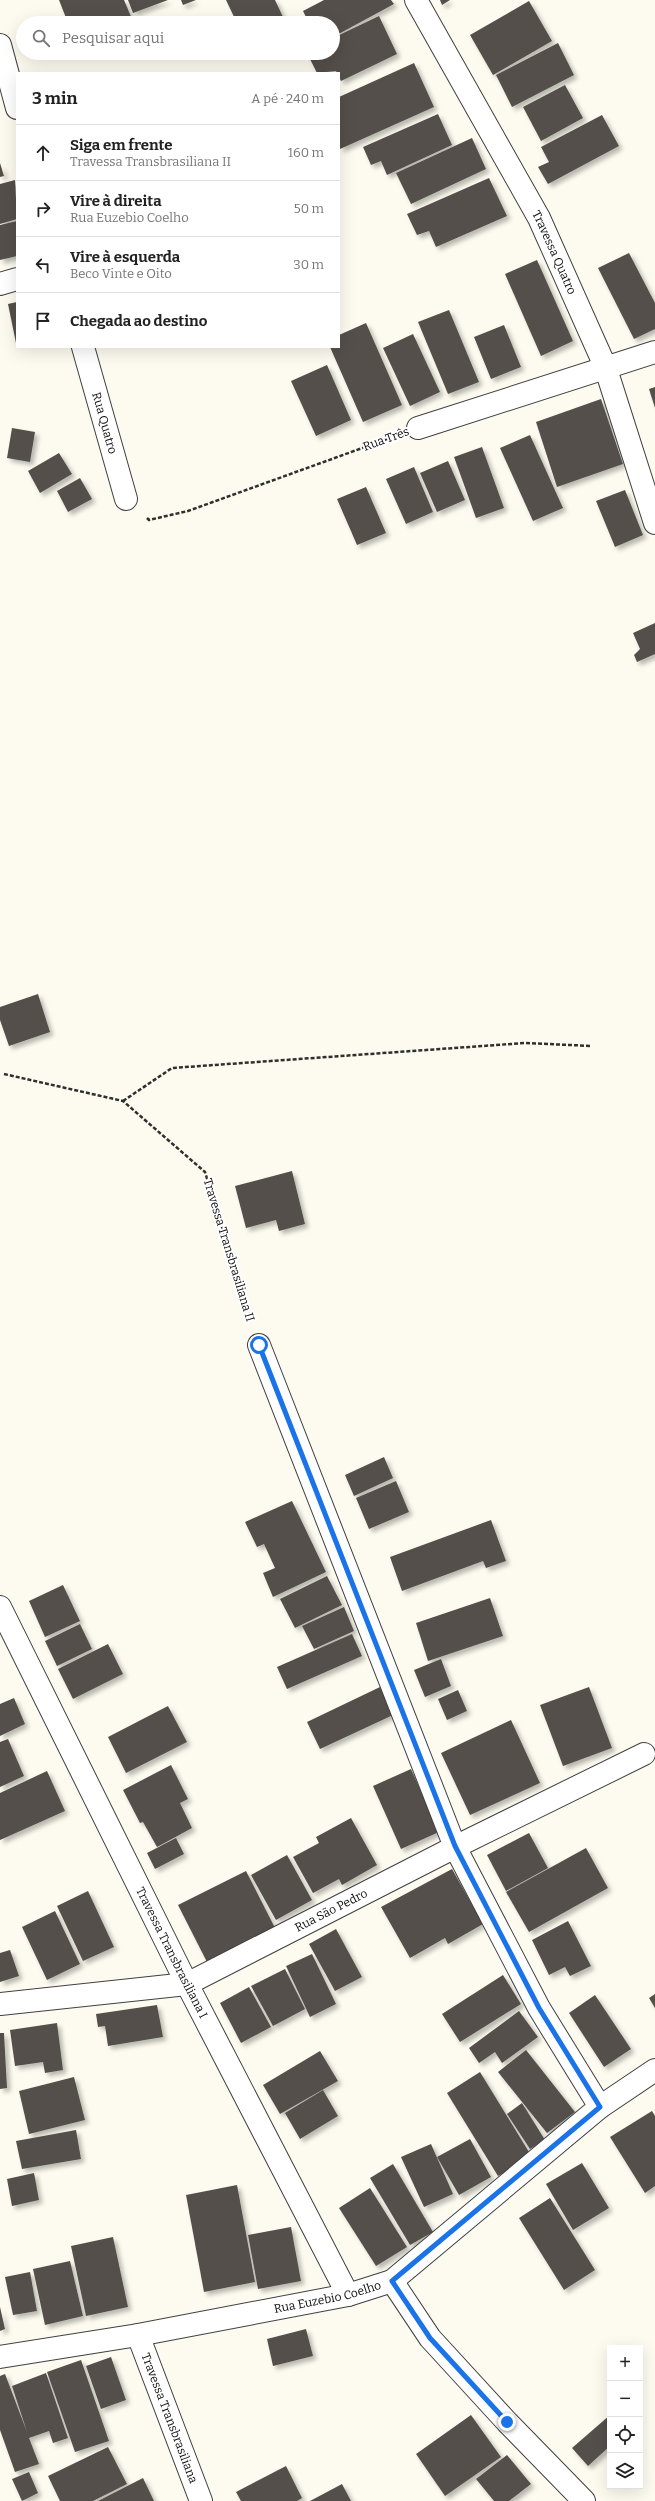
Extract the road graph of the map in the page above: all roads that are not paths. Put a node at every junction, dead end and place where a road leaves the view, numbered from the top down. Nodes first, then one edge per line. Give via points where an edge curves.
1 (416, 0) edge
2 (0, 45) edge
3 (16, 104) edge
4 (16, 280) edge
5 (0, 284) edge
6 (83, 348) edge
7 (655, 352) edge
8 (605, 366) junction
9 (418, 428) road end
10 (126, 499) road end
11 (655, 523) edge
12 (259, 1345) road end
13 (0, 1607) edge
14 (644, 1754) dead end
15 (455, 1846) junction
16 (187, 1984) junction
17 (0, 2004) edge
18 (655, 2070) edge
19 (600, 2107) junction
20 (392, 2281) junction
21 (348, 2295) junction
22 (138, 2335) junction
23 (0, 2357) edge
24 (201, 2501) edge
25 (584, 2501) edge

1 - 8 street, Travessa Quatro via 539,218
2 - 3 street
4 - 5 street
6 - 10 street, Rua Quatro
7 - 8 street, Rua Três
8 - 9 street, Rua Três
8 - 11 street, Travessa Quatro
12 - 15 street
13 - 16 street, Travessa Transbrasiliana I
14 - 15 street, Rua São Pedro
15 - 16 street, Rua São Pedro
15 - 19 street via 539,2008
16 - 17 street, Rua São Pedro
16 - 21 street, Travessa Transbrasiliana I
18 - 19 street, Rua Euzebio Coelho
19 - 20 street, Rua Euzebio Coelho
20 - 21 street, Rua Euzebio Coelho
20 - 25 street via 430,2338
21 - 22 street, Rua Euzebio Coelho
22 - 23 street, Rua Euzebio Coelho
22 - 24 street, Travessa Transbrasiliana

